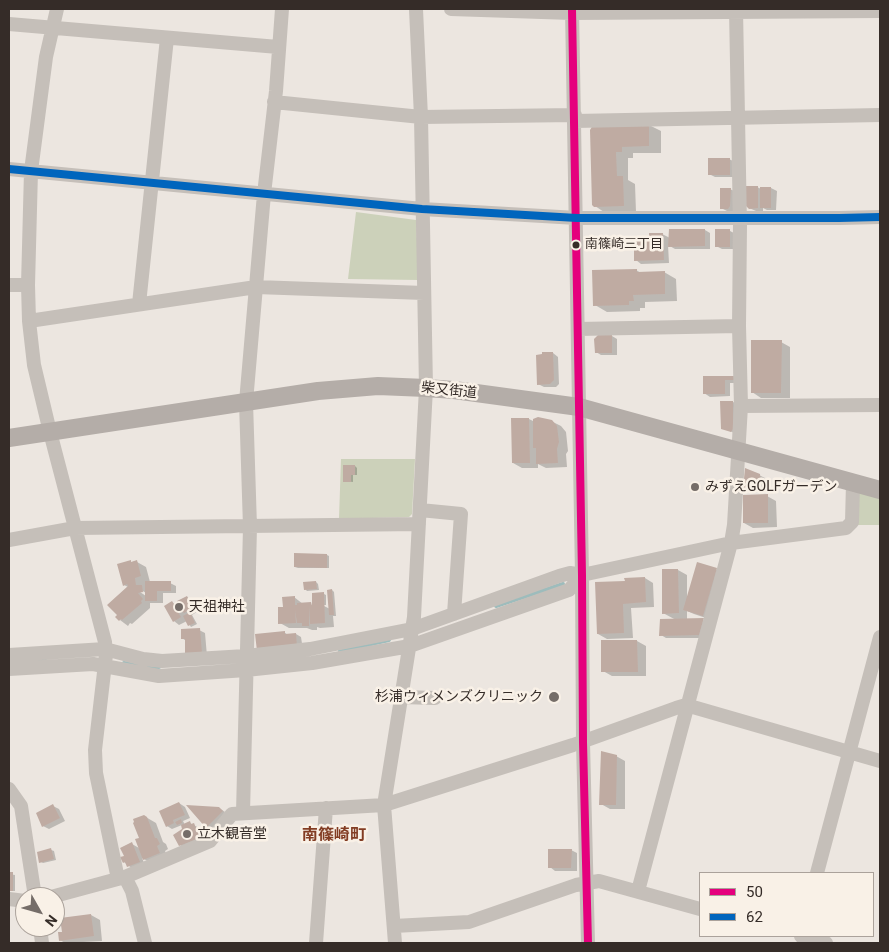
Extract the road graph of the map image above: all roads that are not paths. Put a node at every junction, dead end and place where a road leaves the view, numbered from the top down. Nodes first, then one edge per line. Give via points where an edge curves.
1 (57, 9) edge
2 (282, 9) edge
3 (416, 9) edge
4 (451, 9) edge
5 (736, 10) edge
6 (572, 11) edge
7 (880, 11) edge
8 (9, 24) edge
9 (53, 29) junction
10 (167, 38) junction
11 (278, 47) junction
12 (274, 102) junction
13 (880, 115) edge
14 (420, 117) junction
15 (737, 117) junction
16 (575, 118) junction
17 (9, 169) edge
18 (31, 171) junction
19 (152, 183) junction
20 (264, 194) junction
21 (422, 208) junction
22 (740, 217) junction
23 (880, 217) edge
24 (577, 218) junction
25 (9, 285) edge
26 (28, 285) junction
27 (256, 286) junction
28 (424, 293) junction
29 (139, 304) junction
30 (29, 321) junction
31 (739, 326) junction
32 (578, 330) junction
33 (426, 388) junction
34 (246, 402) junction
35 (880, 405) edge
36 (741, 406) junction
37 (579, 407) junction
38 (50, 432) junction
39 (9, 438) edge
40 (739, 451) junction
41 (853, 483) junction
42 (880, 490) edge
43 (419, 517) junction
44 (250, 527) junction
45 (75, 528) junction
46 (9, 540) edge
47 (731, 543) junction
48 (582, 575) junction
49 (454, 614) junction
50 (412, 629) junction
51 (880, 637) edge
52 (410, 646) junction
53 (9, 655) edge
54 (246, 656) junction
55 (105, 658) junction
56 (9, 669) edge
57 (246, 670) junction
58 (401, 697) junction
59 (435, 698) dead end
60 (686, 706) junction
61 (583, 742) junction
62 (850, 752) junction
63 (880, 760) edge
64 (9, 790) edge
65 (384, 806) junction
66 (326, 808) junction
67 (243, 812) junction
68 (817, 872) edge
69 (121, 878) junction
70 (587, 883) junction
71 (33, 887) edge
72 (638, 891) junction
73 (65, 893) edge
74 (699, 909) edge
75 (394, 926) junction
76 (804, 937) edge
77 (146, 943) edge
78 (316, 943) edge
79 (395, 943) edge
80 (588, 943) edge
81 (826, 943) edge

1 - 9 street
2 - 11 street
3 - 14 street
4 - 6 street
5 - 6 street
5 - 7 street
5 - 15 street
6 - 16 street
8 - 9 street
9 - 10 street
9 - 18 street via 46,57
10 - 11 street
10 - 19 street
11 - 12 street
12 - 14 street
12 - 20 street
13 - 15 street
14 - 16 street
14 - 21 street
15 - 16 street
15 - 22 street
16 - 24 street
17 - 18 street
18 - 19 street
18 - 26 street
19 - 20 street
19 - 29 street
20 - 21 street
20 - 27 street
21 - 24 street
21 - 28 street
22 - 23 street
22 - 24 street
22 - 31 street
24 - 32 street
25 - 26 street
26 - 30 street
27 - 28 street
27 - 29 street
27 - 34 street
28 - 33 street
29 - 30 street
30 - 38 street via 34,364
31 - 32 street
31 - 36 street
32 - 37 street
33 - 34 main road, 柴又街道 via 378,386
33 - 37 main road, 柴又街道
33 - 43 street
34 - 38 main road, 柴又街道
34 - 44 street
35 - 36 street
36 - 40 street
37 - 40 main road, 柴又街道
37 - 48 street
38 - 39 main road, 柴又街道
38 - 45 street
40 - 41 main road, 柴又街道
40 - 47 street
41 - 42 main road, 柴又街道
41 - 47 street via 852,522 846,528
43 - 44 street
43 - 49 street via 460,514
43 - 50 street
44 - 45 street
44 - 54 street
45 - 46 street
45 - 55 street via 105,642
47 - 48 street
47 - 60 street
48 - 49 street via 570,573 560,576
48 - 52 street via 569,590
48 - 61 street
49 - 50 street
50 - 52 street
50 - 54 street via 310,649
51 - 62 street
52 - 57 street via 312,663
52 - 58 street
53 - 55 street
54 - 55 street via 162,661
54 - 57 street
55 - 56 street via 93,664
55 - 57 street via 141,674 158,676
55 - 69 street via 95,750 96,772
57 - 67 street
58 - 59 street
58 - 65 street
60 - 61 street
60 - 62 street
60 - 72 street
61 - 65 street
61 - 70 street
62 - 63 street
62 - 68 street
64 - 71 street via 20,806
65 - 66 street
65 - 75 street
66 - 67 street
66 - 78 street
67 - 69 street via 232,814 210,840
69 - 73 street
69 - 77 street via 132,891
70 - 72 street via 599,881
70 - 75 street via 470,922
70 - 80 street
72 - 74 street
75 - 79 street
76 - 81 street

